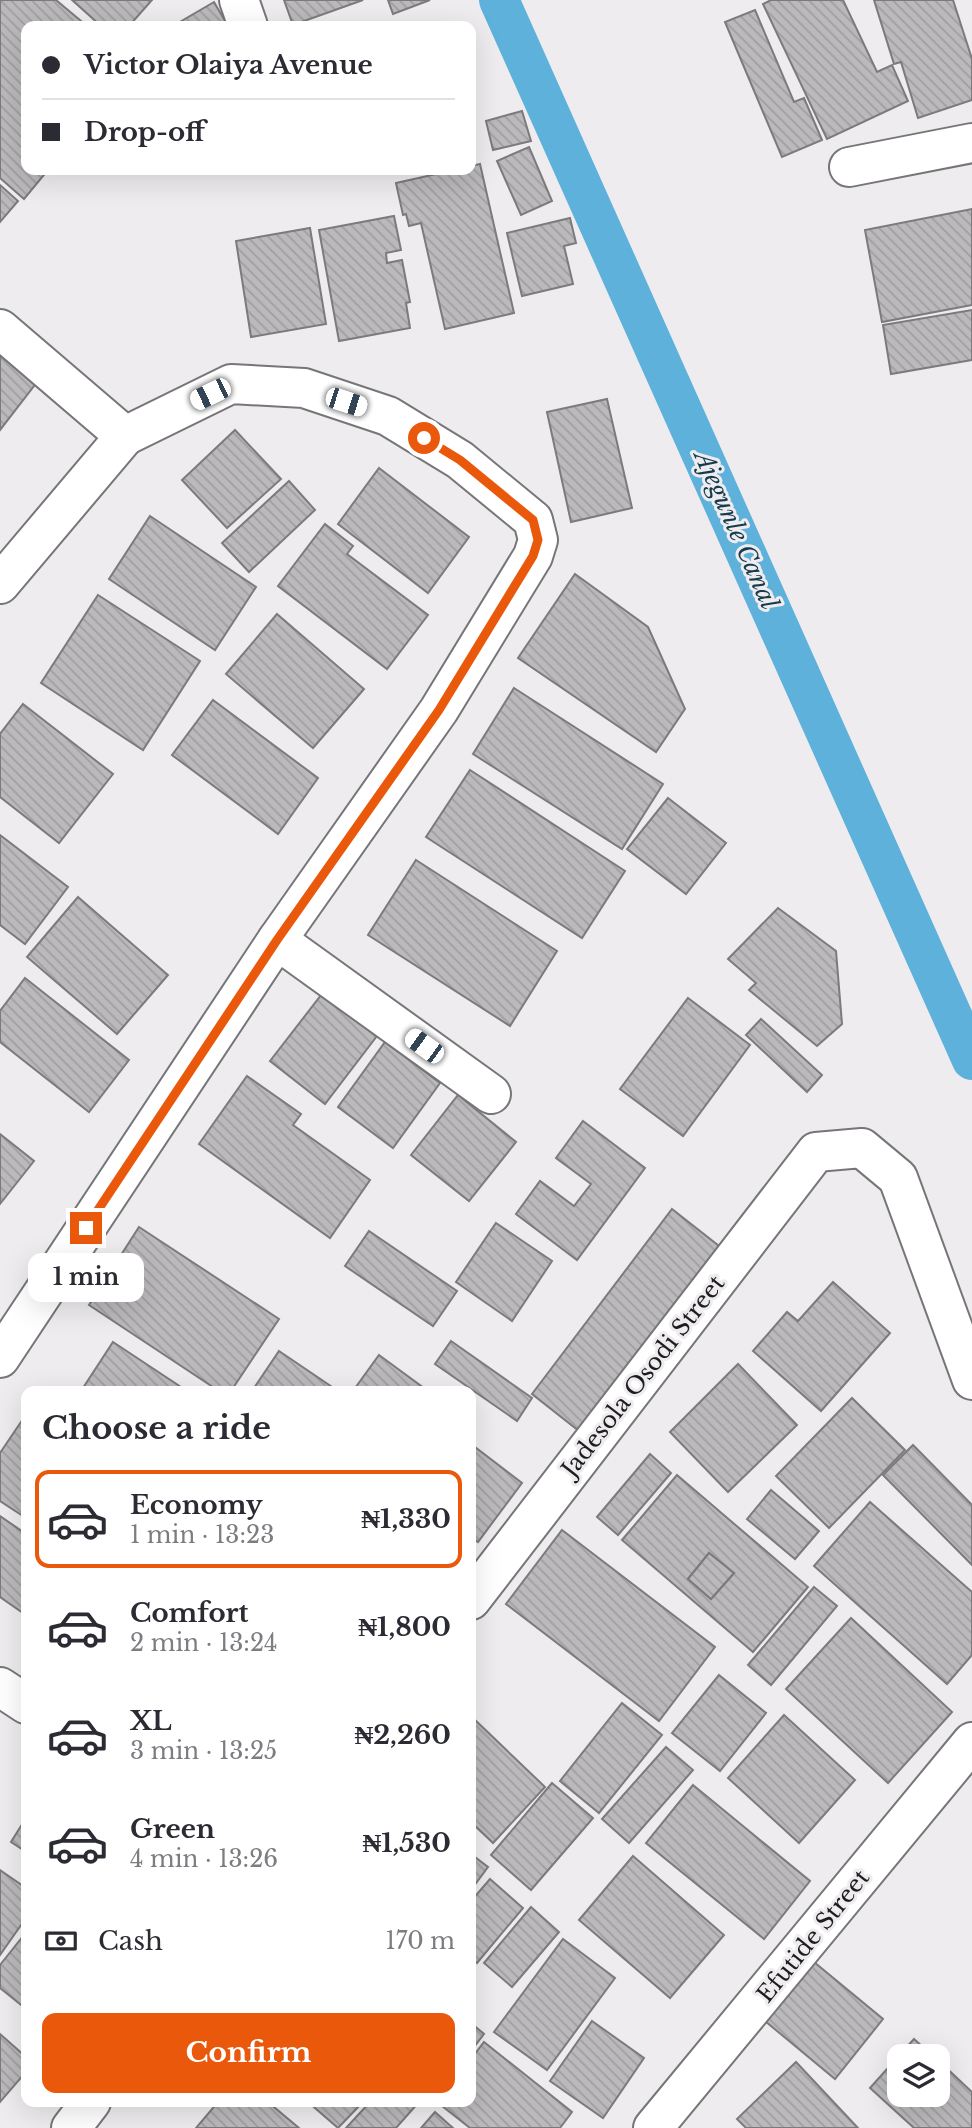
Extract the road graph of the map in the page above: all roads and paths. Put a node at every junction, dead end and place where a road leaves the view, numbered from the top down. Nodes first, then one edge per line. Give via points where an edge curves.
1 (239, 0) edge
2 (246, 21) edge
3 (972, 143) edge
4 (849, 167) dead end
5 (0, 330) edge
6 (125, 436) junction
7 (0, 584) edge
8 (277, 940) junction
9 (491, 1094) dead end
10 (0, 1358) edge
11 (972, 1380) edge
12 (476, 1594) edge
13 (0, 1687) edge
14 (21, 1701) edge
15 (972, 1742) edge
16 (87, 2107) edge
17 (71, 2128) edge
18 (653, 2128) edge

1 - 2 street
3 - 4 street
5 - 6 street
6 - 7 street
6 - 8 street via 231,384 304,388 388,416 460,460 533,520 538,540 533,556 439,710
8 - 9 street
8 - 10 street
11 - 12 street, Jadesola Osodi Street via 898,1178 862,1148 816,1152
13 - 14 street
15 - 18 street, Efutide Street
16 - 17 street

